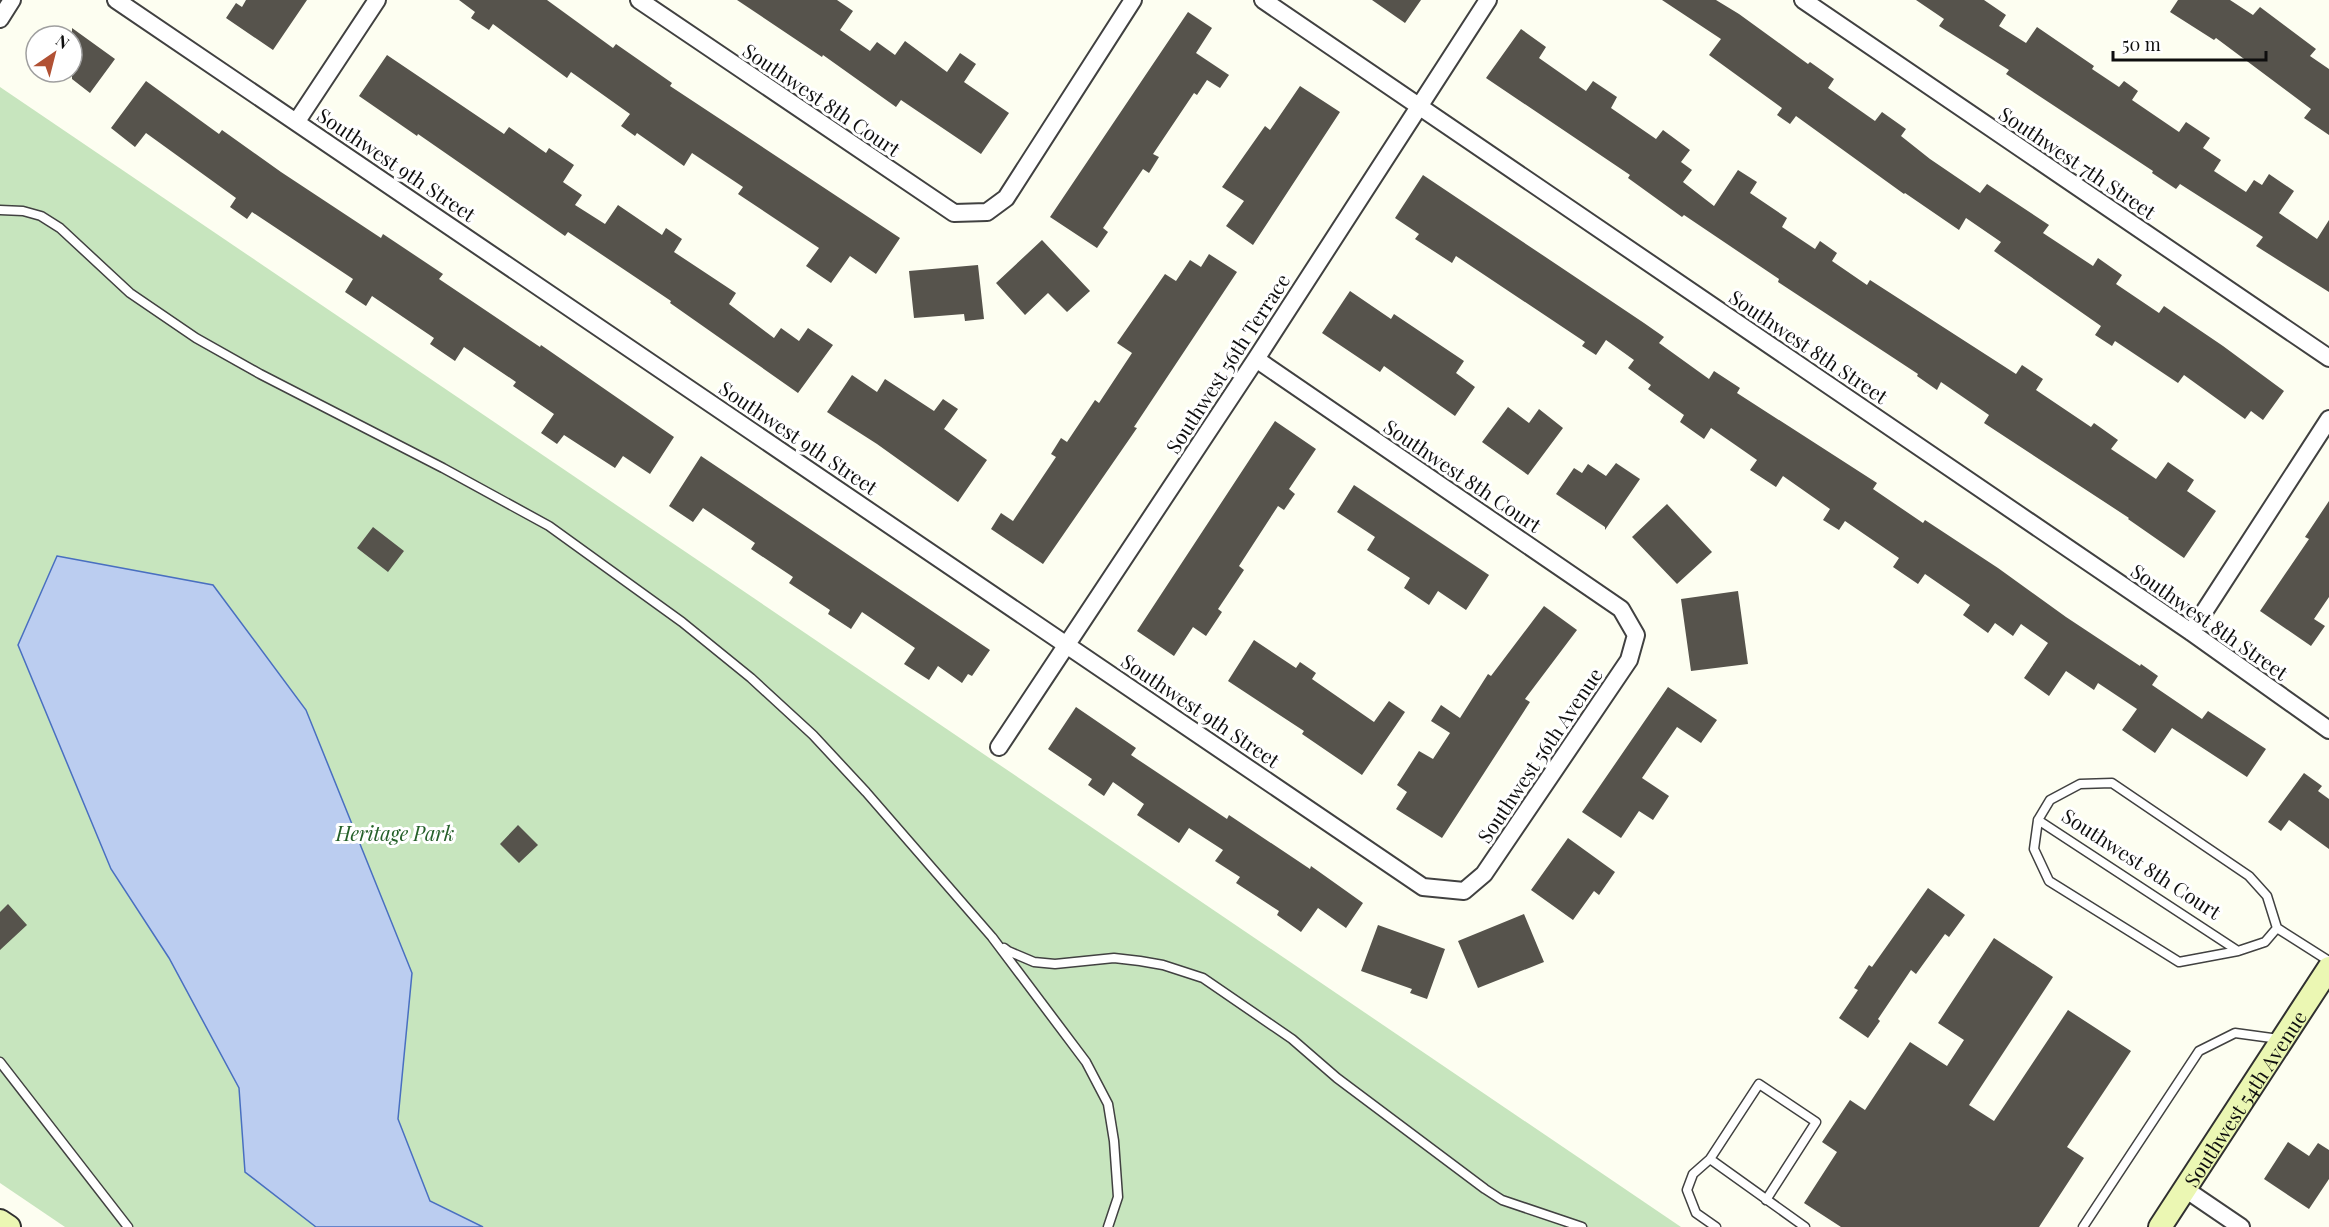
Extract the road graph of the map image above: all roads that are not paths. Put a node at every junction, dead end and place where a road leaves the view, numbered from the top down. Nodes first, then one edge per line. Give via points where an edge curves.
1 (12, 0) edge
2 (116, 0) edge
3 (377, 0) edge
4 (639, 0) edge
5 (1133, 0) edge
6 (1263, 0) edge
7 (1488, 0) edge
8 (1803, 0) edge
9 (0, 19) edge
10 (1419, 106) junction
11 (297, 121) junction
12 (0, 210) edge
13 (2329, 358) edge
14 (1256, 359) junction
15 (2329, 419) edge
16 (2191, 632) junction
17 (1636, 635) joint
18 (1067, 645) junction
19 (2329, 730) edge
20 (999, 747) dead end
21 (2038, 820) junction
22 (1464, 891) joint
23 (2277, 928) junction
24 (992, 937) junction
25 (2238, 951) junction
26 (2329, 961) edge
27 (2329, 968) edge
28 (2282, 1040) junction
29 (0, 1062) edge
30 (1710, 1160) junction
31 (2185, 1189) junction
32 (1766, 1200) junction
33 (0, 1221) edge
34 (9, 1227) edge
35 (128, 1227) edge
36 (1108, 1227) edge
37 (1582, 1227) edge
38 (1716, 1227) edge
39 (1805, 1227) edge
40 (2083, 1227) edge
41 (2160, 1227) edge
42 (2241, 1227) edge

1 - 9 street
2 - 11 street, Southwest 9th Street
3 - 11 street
4 - 5 street, Southwest 8th Court via 954,213 987,212 1006,198
6 - 10 street, Southwest 8th Street
7 - 10 street, Southwest 56th Terrace
8 - 13 street, Southwest 7th Street
10 - 14 street, Southwest 56th Terrace
10 - 16 street, Southwest 8th Street
11 - 18 street, Southwest 9th Street
12 - 24 lane via 41,216 60,228 130,293 196,338 549,526 608,567 751,678 813,735
14 - 17 street, Southwest 8th Court via 1621,609
14 - 18 street, Southwest 56th Terrace
15 - 16 street
16 - 19 street, Southwest 8th Street
17 - 22 street, Southwest 56th Avenue via 1629,660 1484,874
18 - 20 street, Southwest 56th Terrace
18 - 22 street, Southwest 9th Street via 1423,887
21 - 23 lane, Southwest 8th Court via 2050,800 2079,784 2112,783 2249,876 2267,896
21 - 25 lane, Southwest 8th Court
21 - 25 lane via 2034,849 2049,881 2179,962
23 - 25 lane via 2265,942
23 - 26 lane
24 - 36 lane via 1086,1062 1108,1104 1118,1197
24 - 37 lane via 1008,951 1034,962 1114,958 1163,964 1203,978 1292,1039 1337,1078 1485,1189 1502,1200
27 - 28 street, Southwest 54th Avenue
28 - 31 street, Southwest 54th Avenue
28 - 40 lane via 2235,1032 2199,1051
29 - 35 lane
30 - 32 lane
30 - 32 lane via 1759,1084 1816,1122
30 - 38 lane via 1693,1174 1687,1190 1696,1213
31 - 41 street, Southwest 54th Avenue
31 - 42 street
32 - 39 lane
33 - 34 street

